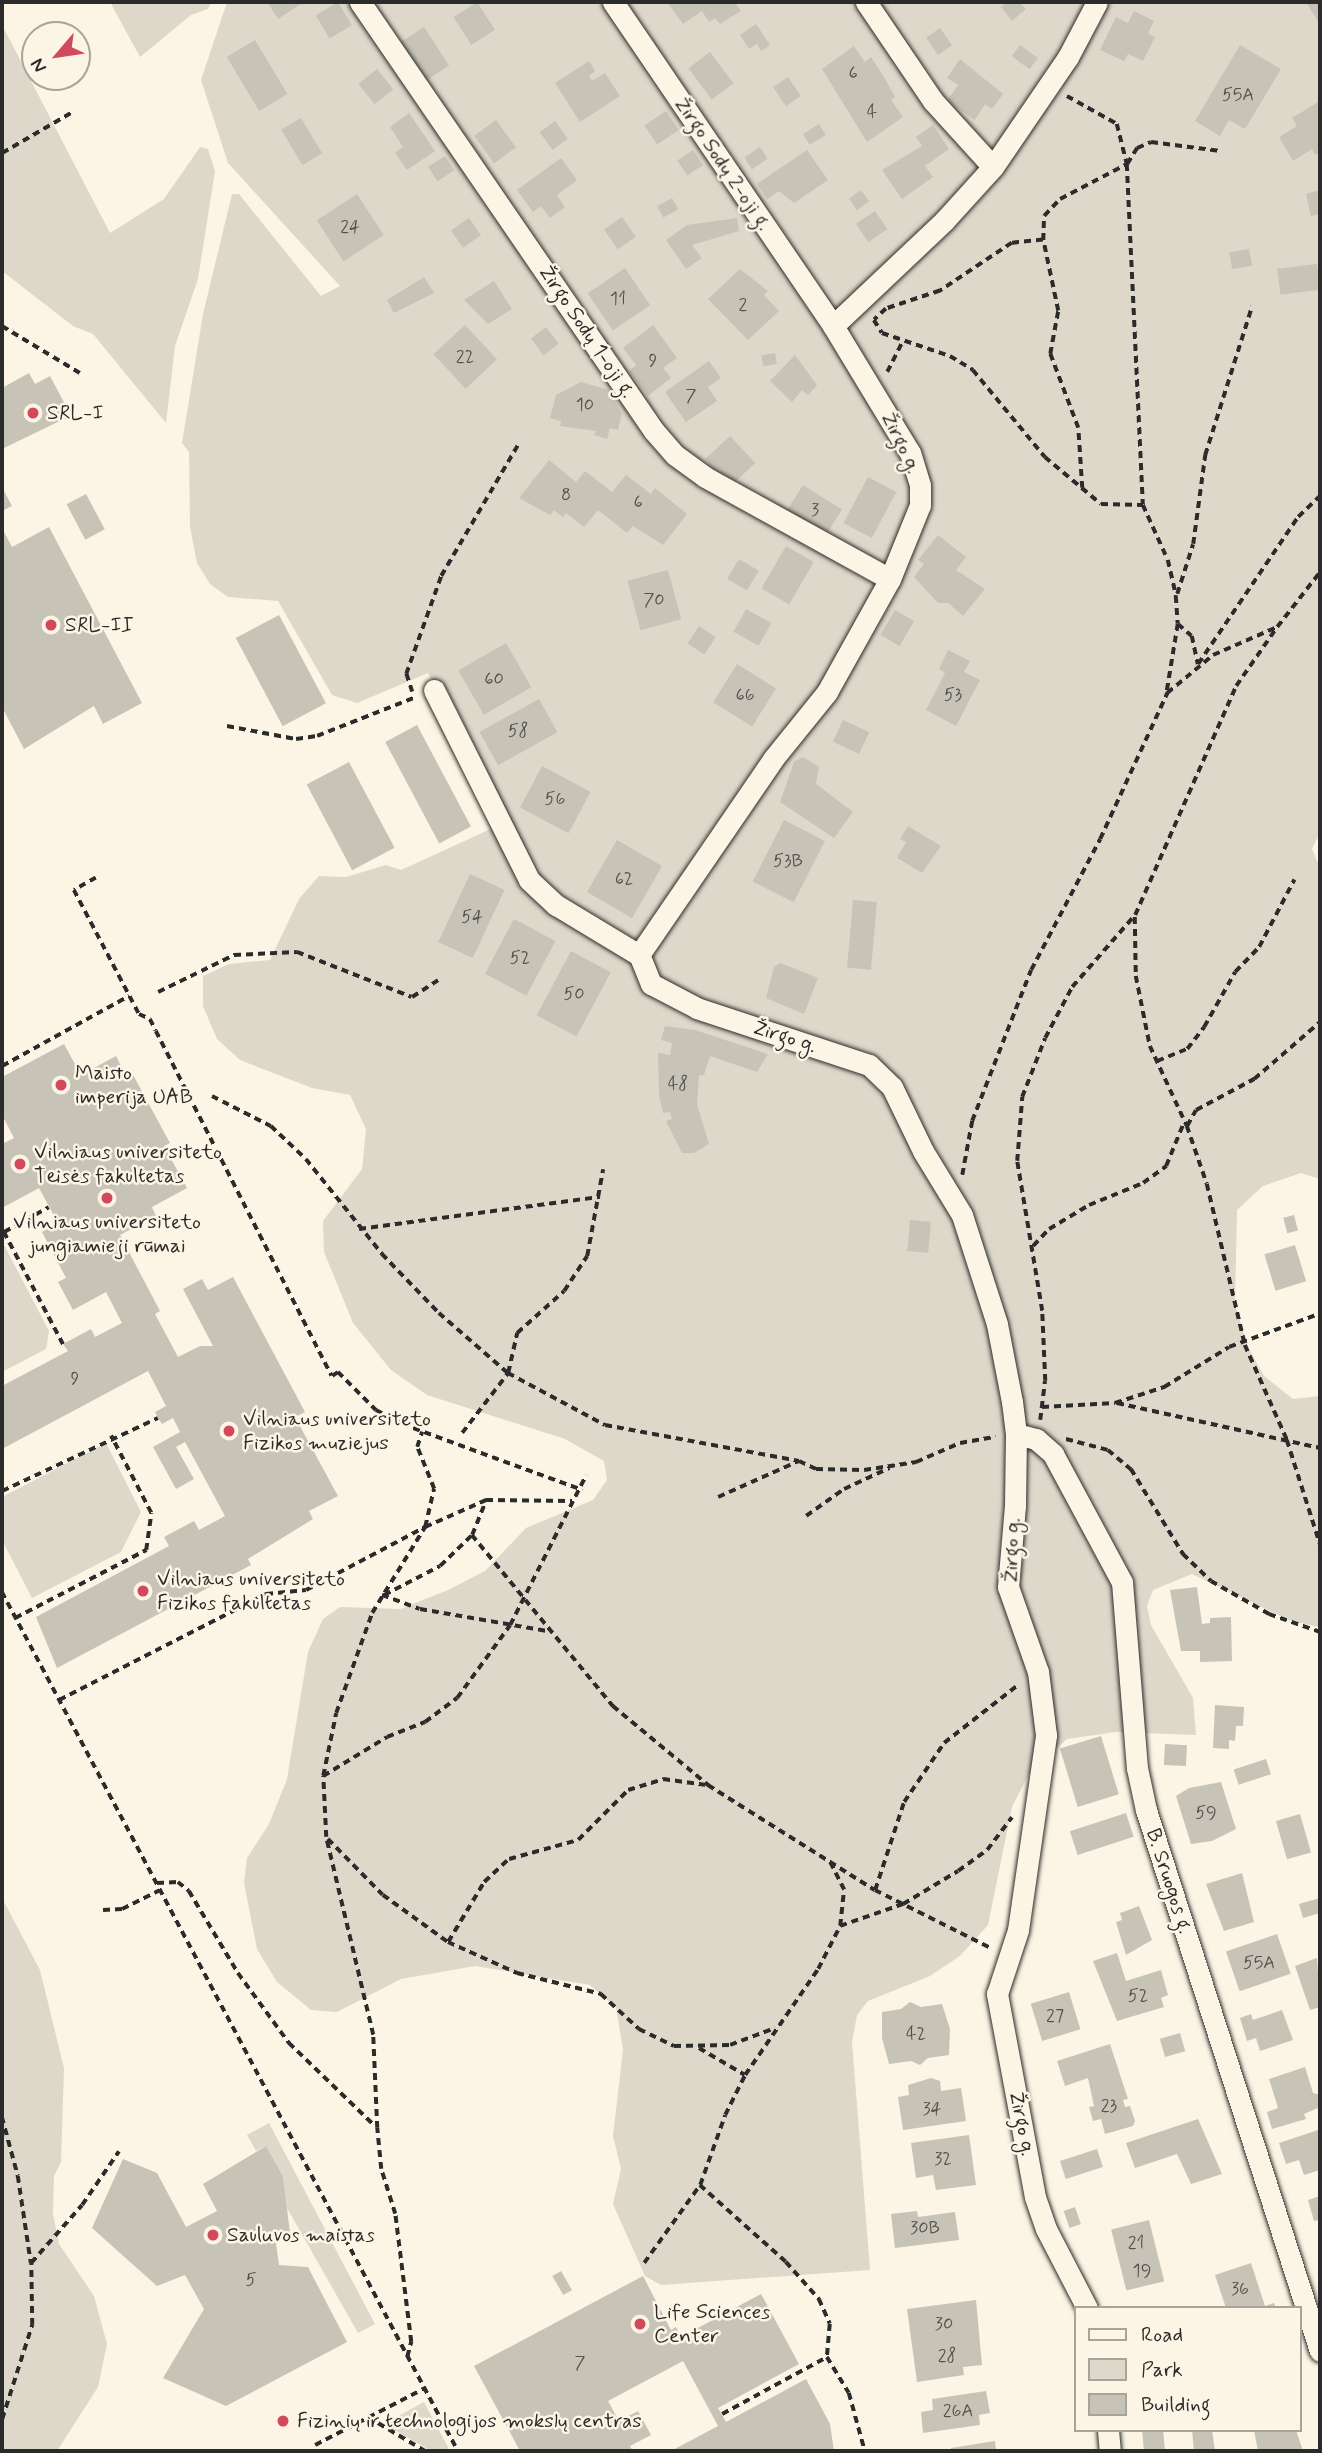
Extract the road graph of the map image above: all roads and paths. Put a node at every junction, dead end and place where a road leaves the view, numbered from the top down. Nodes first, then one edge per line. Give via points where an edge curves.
1 (360, 2) edge
2 (613, 2) edge
3 (866, 2) edge
4 (1097, 2) edge
5 (1048, 85) junction
6 (71, 113) dead end
7 (1220, 152) dead end
8 (2, 153) edge
9 (1126, 164) junction
10 (993, 167) junction
11 (1043, 240) junction
12 (1252, 306) dead end
13 (2, 326) edge
14 (832, 326) junction
15 (902, 343) junction
16 (80, 373) dead end
17 (874, 390) junction
18 (518, 445) dead end
19 (1082, 488) junction
20 (1320, 496) edge
21 (1143, 505) junction
22 (1320, 572) edge
23 (890, 579) junction
24 (1176, 596) junction
25 (1178, 624) junction
26 (1277, 627) junction
27 (1198, 664) junction
28 (435, 690) joint
29 (1167, 693) junction
30 (414, 698) junction
31 (227, 726) dead end
32 (96, 878) dead end
33 (1294, 880) dead end
34 (1135, 915) junction
35 (639, 955) junction
36 (438, 980) dead end
37 (158, 992) dead end
38 (130, 996) junction
39 (1320, 1022) edge
40 (1157, 1061) junction
41 (2, 1066) edge
42 (212, 1096) dead end
43 (1184, 1120) junction
44 (1187, 1126) junction
45 (603, 1169) dead end
46 (600, 1197) junction
47 (957, 1200) junction
48 (49, 1207) dead end
49 (359, 1229) junction
50 (3, 1232) edge
51 (1033, 1246) junction
52 (1316, 1315) dead end
53 (63, 1344) dead end
54 (1245, 1345) junction
55 (508, 1373) junction
56 (1115, 1403) junction
57 (1042, 1407) junction
58 (158, 1418) dead end
59 (422, 1432) junction
60 (462, 1433) dead end
61 (111, 1436) junction
62 (1031, 1438) junction
63 (1287, 1440) junction
64 (1320, 1448) edge
65 (799, 1461) junction
66 (894, 1466) junction
67 (586, 1475) dead end
68 (582, 1490) junction
69 (2, 1491) edge
70 (718, 1497) dead end
71 (486, 1500) junction
72 (572, 1501) junction
73 (806, 1516) dead end
74 (425, 1527) junction
75 (472, 1535) junction
76 (1320, 1544) edge
77 (2, 1592) edge
78 (382, 1595) junction
79 (523, 1601) junction
80 (15, 1618) junction
81 (510, 1625) junction
82 (549, 1631) junction
83 (1320, 1632) edge
84 (1038, 1672) junction
85 (59, 1700) junction
86 (323, 1776) junction
87 (708, 1785) junction
88 (1035, 1794) junction
89 (326, 1838) junction
90 (828, 1858) junction
91 (157, 1883) junction
92 (160, 1890) junction
93 (875, 1890) junction
94 (903, 1904) junction
95 (103, 1910) dead end
96 (840, 1926) junction
97 (448, 1942) junction
98 (1006, 1955) junction
99 (775, 2028) junction
100 (698, 2047) junction
101 (745, 2075) junction
102 (2, 2117) edge
103 (377, 2128) junction
104 (119, 2151) dead end
105 (700, 2185) junction
106 (31, 2263) junction
107 (644, 2263) dead end
108 (1086, 2306) edge
109 (1320, 2351) edge
110 (407, 2357) junction
111 (827, 2357) junction
112 (425, 2388) junction
113 (722, 2414) dead end
114 (368, 2417) junction
115 (2, 2419) edge
116 (1108, 2432) edge
117 (315, 2445) dead end
118 (425, 2451) edge
119 (458, 2451) edge
120 (865, 2451) edge
121 (1110, 2451) edge

1 - 23 street, Žirgo Sodų 1-oji g. via 654,431 675,455 705,477
2 - 14 street, Žirgo Sodų 2-oji g.
3 - 10 street via 933,101
4 - 5 street
5 - 9 path via 1116,124
5 - 10 street
6 - 8 path
7 - 9 path via 1151,142 1137,148
9 - 11 path via 1060,199 1044,216
9 - 21 path
10 - 14 street via 944,221
11 - 15 path via 1012,243 940,291 886,309 874,320 882,332
11 - 19 path via 1058,311 1050,354 1078,428
12 - 24 path via 1205,455 1193,544
13 - 16 path
14 - 17 street, Žirgo g.
15 - 17 path
15 - 19 path via 950,356 973,370 1045,457
17 - 23 street, Žirgo g. via 910,453 920,485 920,505
18 - 30 path via 441,576 406,674
19 - 21 path via 1101,504
20 - 27 path via 1298,517
21 - 24 path via 1168,560
22 - 26 path
23 - 35 street, Žirgo g. via 827,692 773,759
24 - 25 path
25 - 27 path via 1192,636
25 - 29 path
26 - 27 path
26 - 34 path via 1236,686
27 - 29 path
28 - 30 path
28 - 35 street via 529,880 556,905
29 - 47 path via 1012,1014 972,1121
30 - 31 path via 317,736 296,739
32 - 38 path via 74,890
33 - 40 path via 1259,947 1235,972 1204,1027 1187,1049
34 - 40 path via 1141,1011
34 - 51 path via 1072,987 1022,1097 1017,1160
35 - 47 street, Žirgo g. via 651,984 697,1008 869,1065 892,1087 923,1151
36 - 37 path via 412,997 297,952 234,955
38 - 41 path
38 - 59 path via 156,1031 332,1376 338,1372 376,1410
39 - 44 path via 1254,1079 1196,1110
40 - 43 path
42 - 49 path via 271,1126 306,1159
43 - 44 path
43 - 51 path via 1166,1166 1143,1183 1049,1228
44 - 54 path via 1207,1184
45 - 46 path
46 - 49 path
46 - 55 path via 587,1256 564,1291 517,1333
47 - 62 street, Žirgo g.
48 - 50 path
49 - 55 path via 439,1314
50 - 53 path
51 - 57 path via 1045,1358
52 - 54 path
54 - 56 path via 1229,1347 1180,1381
54 - 63 path
55 - 60 path
55 - 65 path via 605,1425
56 - 57 path
56 - 63 path
57 - 62 path
58 - 61 path
59 - 68 path
59 - 74 path via 417,1447 434,1489
61 - 69 path
61 - 80 path via 151,1513 146,1550
62 - 66 path via 960,1443
62 - 83 path via 1074,1439 1108,1450 1131,1469 1183,1554 1211,1581 1269,1614
62 - 84 street, Žirgo g. via 1008,1587
62 - 109 street, B. Sruogos g. via 1063,1469 1122,1581 1137,1768 1146,1810
63 - 64 path
63 - 76 path
65 - 66 path via 816,1469
65 - 70 path
66 - 73 path via 844,1489
67 - 68 path
68 - 72 path
71 - 72 path
71 - 74 path
71 - 75 path
72 - 79 path
74 - 78 path
74 - 85 path via 306,1590 266,1594
75 - 78 path via 440,1566
75 - 79 path
77 - 80 path
78 - 81 path via 421,1609
78 - 86 path via 336,1713
79 - 81 path
79 - 82 path
80 - 85 path
81 - 82 path
81 - 86 path via 457,1698 425,1722 387,1737
82 - 87 path via 614,1706
84 - 88 street, Žirgo g. via 1046,1735
84 - 93 path via 987,1705 944,1743 904,1802
85 - 91 path
86 - 89 path
87 - 90 path
87 - 97 path via 663,1780 628,1790 578,1840 509,1860 484,1882
88 - 94 path via 987,1850
88 - 98 street, Žirgo g. via 1018,1930
89 - 97 path via 383,1895
89 - 103 path via 373,2035
90 - 93 path
90 - 96 path via 844,1890
91 - 92 path
91 - 103 path via 178,1882 189,1891 238,1973 289,2043
92 - 95 path via 122,1909
92 - 110 path
93 - 94 path
94 - 96 path
94 - 98 path
96 - 99 path via 818,1969
97 - 100 path via 517,1973 601,1994 639,2029 674,2046
98 - 108 street, Žirgo g. via 997,1994 1035,2197 1046,2229
99 - 100 path via 730,2045
99 - 101 path
100 - 101 path
101 - 105 path
102 - 106 path via 18,2176
103 - 110 path via 381,2169 395,2214 411,2342
104 - 106 path via 82,2205
105 - 107 path
105 - 111 path via 786,2262 819,2299 830,2324
106 - 115 path via 32,2325
110 - 112 path
111 - 113 path
111 - 120 path via 849,2393
112 - 114 path
112 - 119 path
114 - 117 path
114 - 118 path
116 - 121 street

